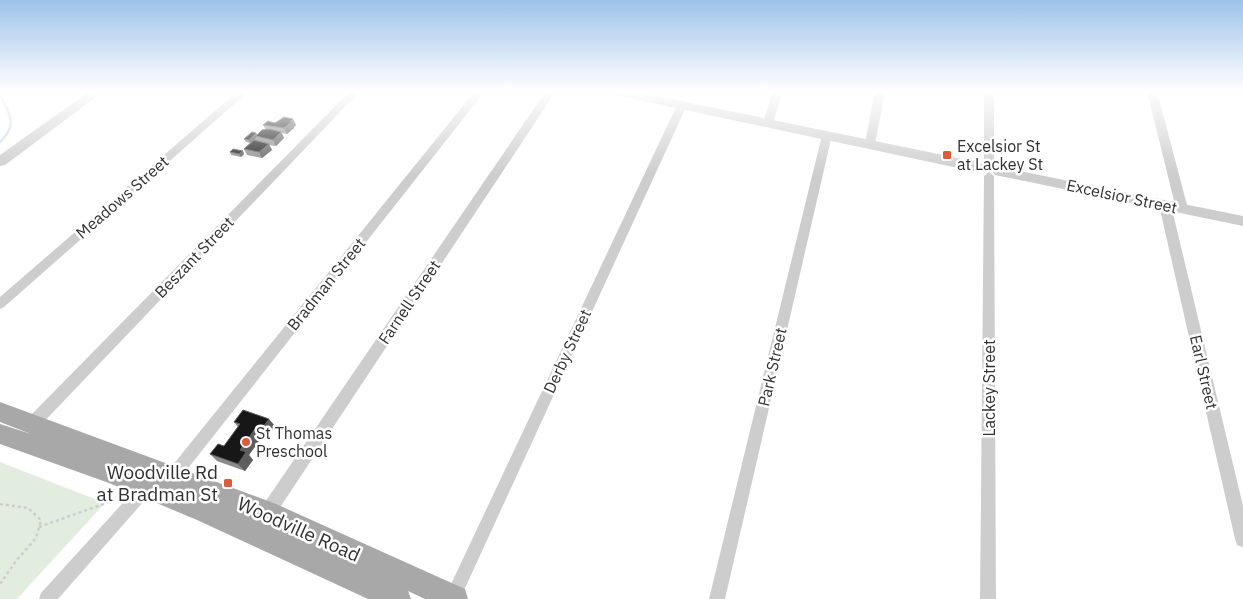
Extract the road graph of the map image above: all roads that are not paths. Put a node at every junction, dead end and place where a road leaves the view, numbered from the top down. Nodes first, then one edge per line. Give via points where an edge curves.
1 (59, 119) edge
2 (212, 119) edge
3 (328, 119) edge
4 (458, 119) edge
5 (532, 119) edge
6 (676, 119) edge
7 (749, 119) edge
8 (769, 119) edge
9 (875, 119) edge
10 (989, 119) edge
11 (1159, 119) edge
12 (768, 123) junction
13 (827, 135) junction
14 (870, 144) junction
15 (0, 162) edge
16 (989, 169) junction
17 (1165, 205) junction
18 (1182, 209) junction
19 (1243, 221) edge
20 (0, 304) edge
21 (0, 412) edge
22 (32, 424) junction
23 (0, 434) edge
24 (173, 476) junction
25 (146, 488) junction
26 (267, 513) junction
27 (1243, 539) edge
28 (454, 598) edge
29 (47, 599) edge
30 (398, 599) edge
31 (717, 599) edge
32 (988, 599) edge

1 - 15 street
2 - 20 street, Meadows Street
3 - 22 street, Beszant Street
4 - 24 street, Bradman Street
5 - 26 street, Farnell Street
6 - 28 street, Derby Street
7 - 12 street, Excelsior Street
8 - 12 street
9 - 14 street
10 - 16 street, Lackey Street
11 - 18 street
12 - 13 street, Excelsior Street
13 - 14 street, Excelsior Street
13 - 31 street, Park Street
14 - 16 street, Excelsior Street
16 - 17 street, Excelsior Street
16 - 32 street, Lackey Street
17 - 18 street, Excelsior Street
17 - 27 street, Earl Street
18 - 19 street, Excelsior Street
21 - 22 main road, Woodville Road
22 - 24 main road, Woodville Road
23 - 25 main road, Woodville Road
24 - 26 main road, Woodville Road
25 - 29 street
25 - 30 main road, Woodville Road via 206,511
26 - 28 main road, Woodville Road

